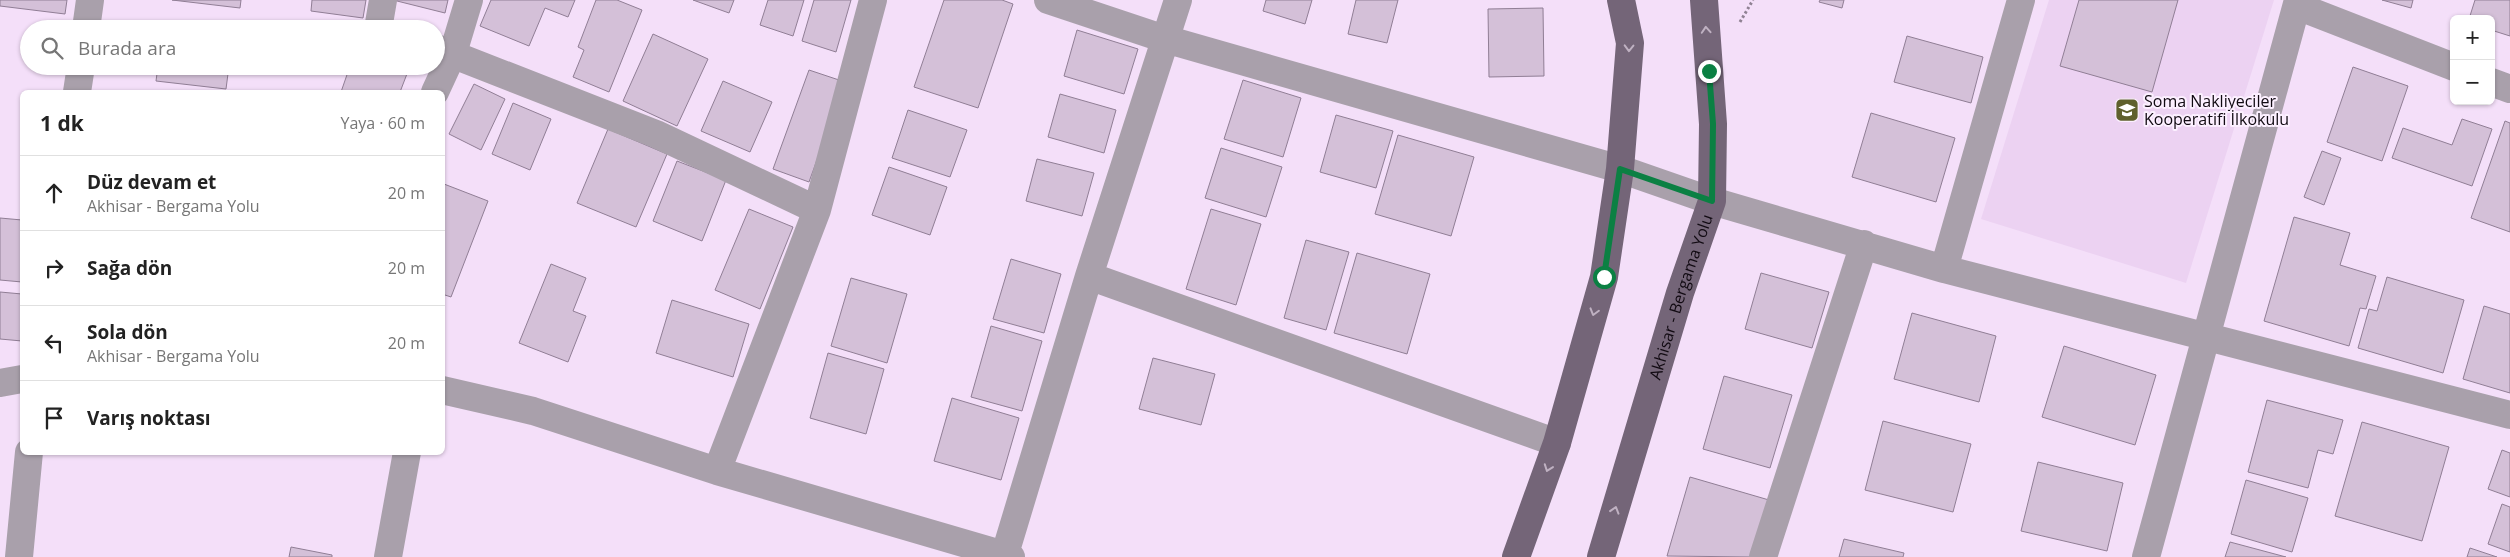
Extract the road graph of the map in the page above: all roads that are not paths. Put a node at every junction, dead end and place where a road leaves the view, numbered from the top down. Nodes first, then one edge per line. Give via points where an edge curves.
1 (90, 0) edge
2 (383, 0) edge
3 (468, 0) edge
4 (873, 0) edge
5 (1048, 0) edge
6 (1178, 0) edge
7 (1621, 0) edge
8 (1704, 0) edge
9 (2021, 0) edge
10 (2297, 3) edge
11 (87, 20) edge
12 (380, 20) edge
13 (1165, 39) junction
14 (445, 48) edge
15 (445, 50) edge
16 (2450, 65) edge
17 (80, 75) edge
18 (439, 75) edge
19 (2495, 83) edge
20 (2510, 89) edge
21 (77, 90) edge
22 (435, 90) edge
23 (1620, 169) junction
24 (1712, 201) junction
25 (817, 210) junction
26 (1864, 244) junction
27 (1944, 269) junction
28 (1089, 276) junction
29 (2205, 337) junction
30 (20, 379) edge
31 (0, 383) edge
32 (445, 391) edge
33 (2510, 415) edge
34 (1557, 443) junction
35 (29, 455) edge
36 (406, 455) edge
37 (717, 471) junction
38 (1007, 556) edge
39 (19, 557) edge
40 (388, 557) edge
41 (1516, 557) edge
42 (1601, 557) edge
43 (1763, 557) edge
44 (2146, 557) edge

1 - 11 street
2 - 12 street
3 - 14 street
4 - 25 street
5 - 13 street
6 - 13 street
7 -> 23 main road via 1630,43
24 -> 8 main road, Akhisar - Bergama Yolu via 1713,124
9 - 27 street
10 - 16 street
10 - 29 street
13 - 23 street
13 - 28 street
15 - 25 street via 656,134
17 - 21 street
18 - 22 street
19 - 20 street
23 - 24 street
23 -> 34 main road via 1604,277
24 - 26 street
42 -> 24 main road, Akhisar - Bergama Yolu via 1680,293
25 - 37 street
26 - 27 street
26 - 43 street
27 - 29 street
28 - 34 street
28 - 38 street
29 - 33 street
29 - 44 street
30 - 31 street
32 - 37 street via 532,412
34 -> 41 main road
35 - 39 street
36 - 40 street
37 - 38 street

